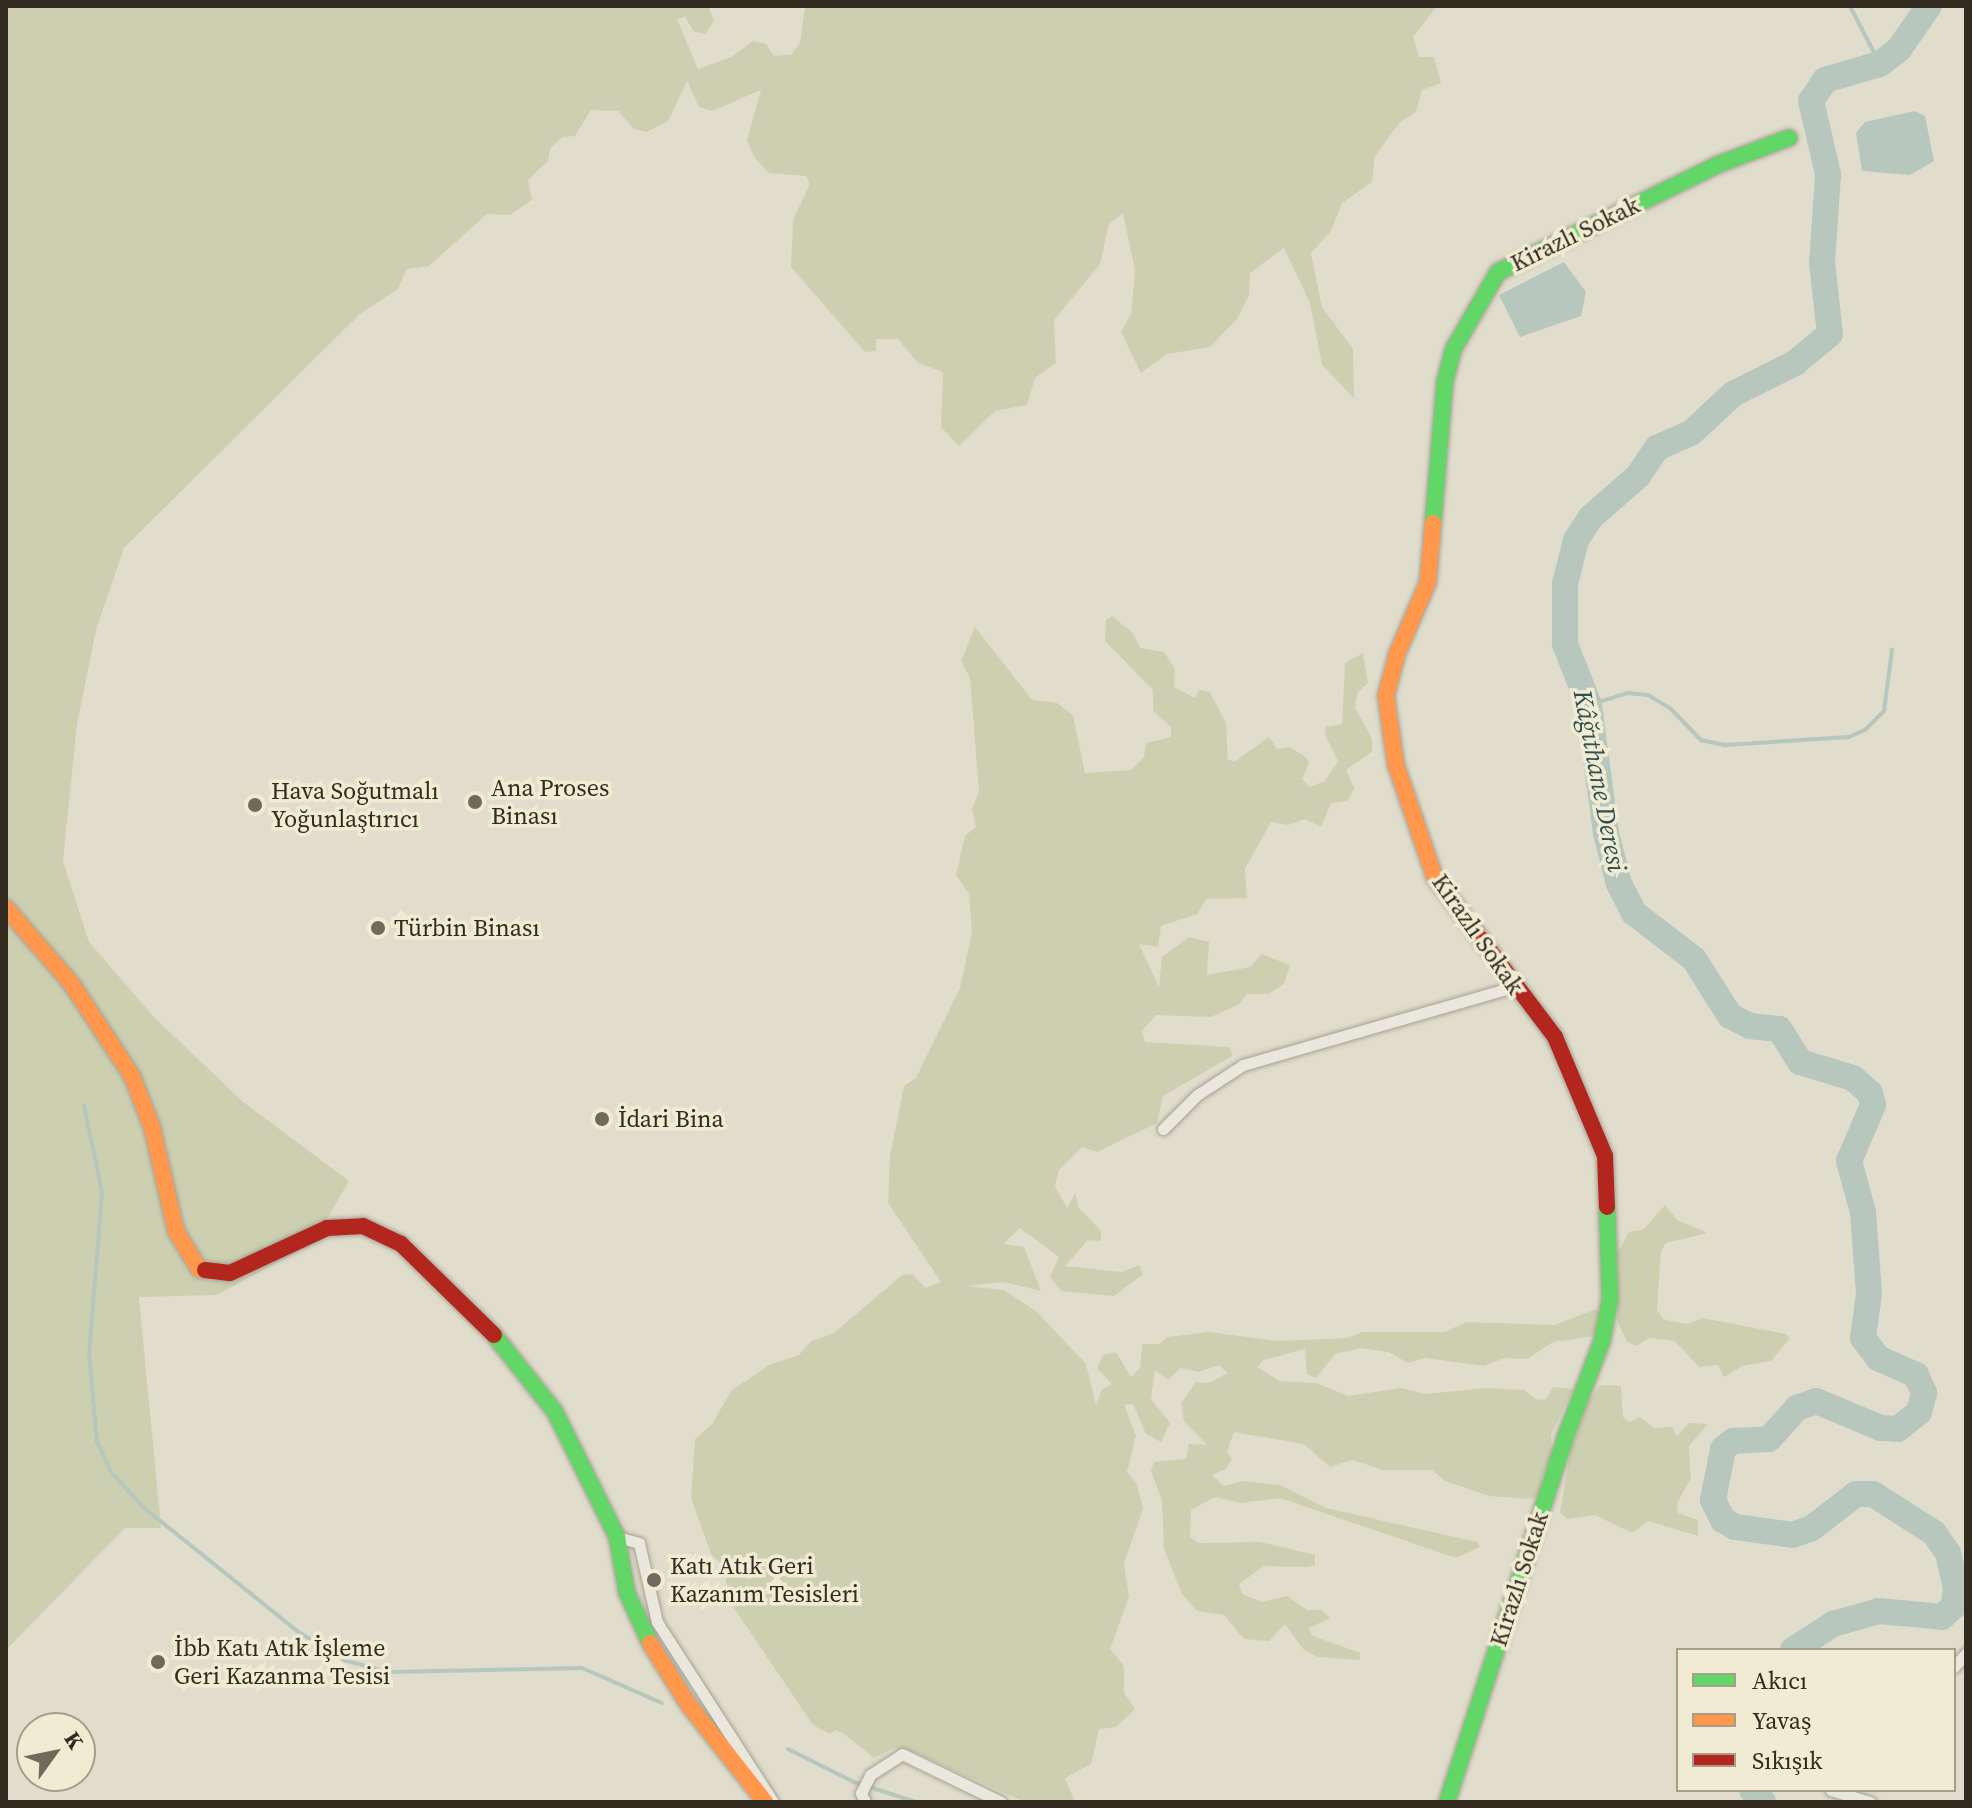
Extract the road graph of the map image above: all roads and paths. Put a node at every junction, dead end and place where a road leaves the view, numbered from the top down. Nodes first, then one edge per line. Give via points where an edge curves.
1 (1789, 138) dead end
2 (6, 908) edge
3 (1514, 987) junction
4 (1163, 1129) dead end
5 (617, 1537) junction
6 (1838, 1792) edge
7 (765, 1802) edge
8 (773, 1802) edge
9 (865, 1802) edge
10 (1001, 1802) edge
11 (1447, 1802) edge
12 (1870, 1802) edge

1 - 3 street, Kirazlı Sokak via 1717,165 1498,272 1454,348 1445,381 1428,582 1397,654 1386,696 1396,765 1435,878
2 - 5 street via 71,983 132,1076 152,1127 176,1231 191,1260 208,1273 230,1273 314,1234 347,1225 380,1231 401,1244 535,1382
3 - 4 street via 1243,1065 1197,1095
3 - 11 street, Kirazlı Sokak via 1555,1037 1605,1156 1609,1316
5 - 7 street via 627,1593 641,1628 688,1704
5 - 8 street via 639,1543 657,1622
6 - 12 street
9 - 10 street via 861,1793 870,1775 902,1754

